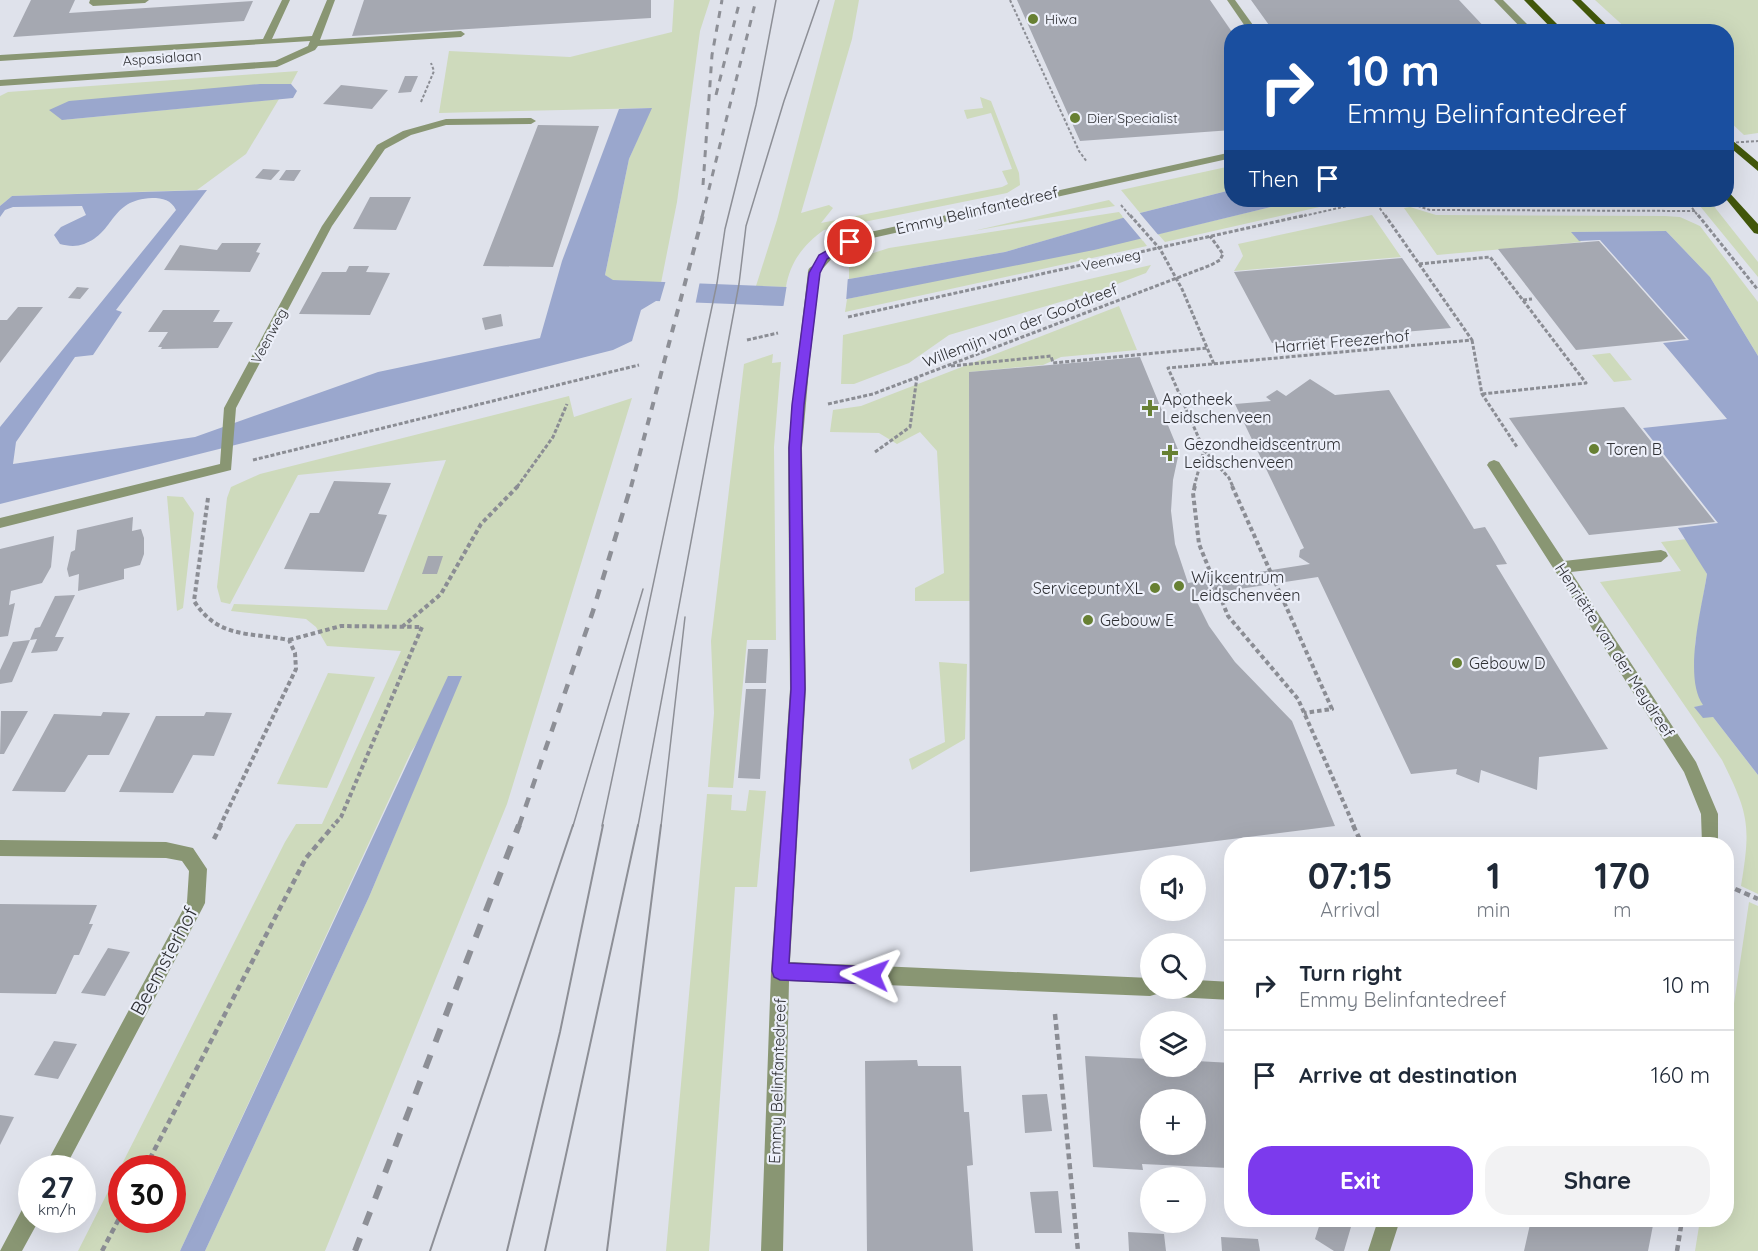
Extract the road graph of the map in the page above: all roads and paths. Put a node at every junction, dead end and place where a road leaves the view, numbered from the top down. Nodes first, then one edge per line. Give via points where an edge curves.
1 (94, 0) edge
2 (144, 0) edge
3 (286, 0) edge
4 (331, 0) edge
5 (1010, 0) edge
6 (1231, 0) edge
7 (1498, 0) edge
8 (1528, 0) edge
9 (1576, 0) edge
10 (1248, 24) edge
11 (1523, 24) edge
12 (1553, 24) edge
13 (1602, 24) edge
14 (461, 34) dead end
15 (315, 41) junction
16 (267, 42) junction
17 (0, 58) edge
18 (427, 59) dead end
19 (0, 83) edge
20 (531, 121) dead end
21 (407, 133) junction
22 (1758, 141) edge
23 (1734, 142) edge
24 (1734, 146) edge
25 (1224, 156) edge
26 (1758, 168) edge
27 (1103, 182) junction
28 (1734, 202) edge
29 (1122, 207) dead end
30 (1342, 207) edge
31 (1379, 207) edge
32 (1421, 207) edge
33 (1693, 207) edge
34 (1697, 211) junction
35 (1758, 231) edge
36 (1210, 236) junction
37 (1160, 249) junction
38 (1419, 264) junction
39 (1176, 278) junction
40 (1758, 290) edge
41 (1532, 299) dead end
42 (1523, 300) junction
43 (848, 317) dead end
44 (778, 333) dead end
45 (747, 340) dead end
46 (1472, 340) junction
47 (1207, 348) junction
48 (1214, 364) junction
49 (639, 366) dead end
50 (944, 366) junction
51 (917, 377) junction
52 (1482, 394) junction
53 (567, 404) dead end
54 (798, 405) junction
55 (1510, 436) dead end
56 (1204, 450) junction
57 (875, 452) dead end
58 (280, 453) dead end
59 (1494, 465) dead end
60 (220, 468) junction
61 (0, 524) edge
62 (1661, 555) dead end
63 (1562, 567) junction
64 (402, 627) junction
65 (289, 640) junction
66 (1304, 713) junction
67 (1360, 837) edge
68 (1712, 837) edge
69 (0, 848) edge
70 (198, 869) junction
71 (1734, 888) edge
72 (1758, 899) edge
73 (780, 971) junction
74 (1052, 983) junction
75 (1140, 987) edge
76 (1206, 990) edge
77 (1224, 991) edge
78 (61, 1155) edge
79 (152, 1155) edge
80 (1387, 1227) edge
81 (1681, 1227) edge
82 (19, 1233) edge
83 (111, 1233) edge
84 (9, 1251) edge
85 (102, 1251) edge
86 (772, 1251) edge
87 (1078, 1251) edge
88 (1379, 1251) edge
89 (1677, 1251) edge

1 - 2 street via 93,3
3 - 16 street
4 - 15 street
5 - 27 path via 1078,151
6 - 10 street
7 - 11 street
8 - 12 main road
9 - 13 main road
14 - 15 street
15 - 16 street, Aspasialaan
15 - 19 street, Aspasialaan via 312,48 277,64
16 - 17 street, Aspasialaan
18 - 21 path via 434,64 434,71
20 - 21 street, Veenweg via 446,123
21 - 60 street, Veenweg via 381,147 327,226 230,408
22 - 23 path, bridge
24 - 26 main road
25 - 27 street, Emmy Belinfantedreef
27 - 54 street, Emmy Belinfantedreef, bridge via 865,236 823,257 814,273
28 - 35 main road
29 - 37 path
30 - 36 path, Veenweg
31 - 38 path
32 - 34 path
33 - 34 path
34 - 40 path
36 - 37 path, Veenweg
36 - 39 path, Willemijn van der Gootdreef via 1223,254 1220,260
37 - 39 path
37 - 43 path, Veenweg
38 - 42 path via 1490,257
38 - 46 path
39 - 47 path
39 - 50 path, Willemijn van der Gootdreef
41 - 42 path
42 - 52 path via 1586,382
44 - 45 path
46 - 48 path, Harriët Freezerhof
46 - 52 path
47 - 48 path
47 - 50 path via 1053,363 1051,356
48 - 56 path, Harriët Freezerhof via 1168,368
49 - 58 path
50 - 51 path, Willemijn van der Gootdreef
51 - 54 path, Willemijn van der Gootdreef via 850,400
51 - 57 path via 910,427
52 - 55 path
53 - 64 path via 553,438 517,487 481,524 441,594
54 - 73 street, Emmy Belinfantedreef via 798,689
56 - 66 path via 1193,493 1199,544 1228,616 1298,699
56 - 66 path, Harriët Freezerhof via 1229,478 1332,709
59 - 63 street, Henriëtte van der Meydreef
60 - 61 street
60 - 65 path via 194,602 209,623 222,630
62 - 63 street
63 - 68 street, Henriëtte van der Meydreef via 1690,767 1707,800
64 - 65 path via 341,626
64 - 79 path via 422,627 341,817 306,858
65 - 70 path via 296,669
66 - 67 path
69 - 70 street via 166,850 187,854
70 - 78 street, Beemsterhof via 196,903
71 - 72 path
73 - 74 street
73 - 86 street, Emmy Belinfantedreef
74 - 75 street
74 - 87 path
76 - 77 street
80 - 88 street
81 - 89 path
82 - 84 street
83 - 85 path

